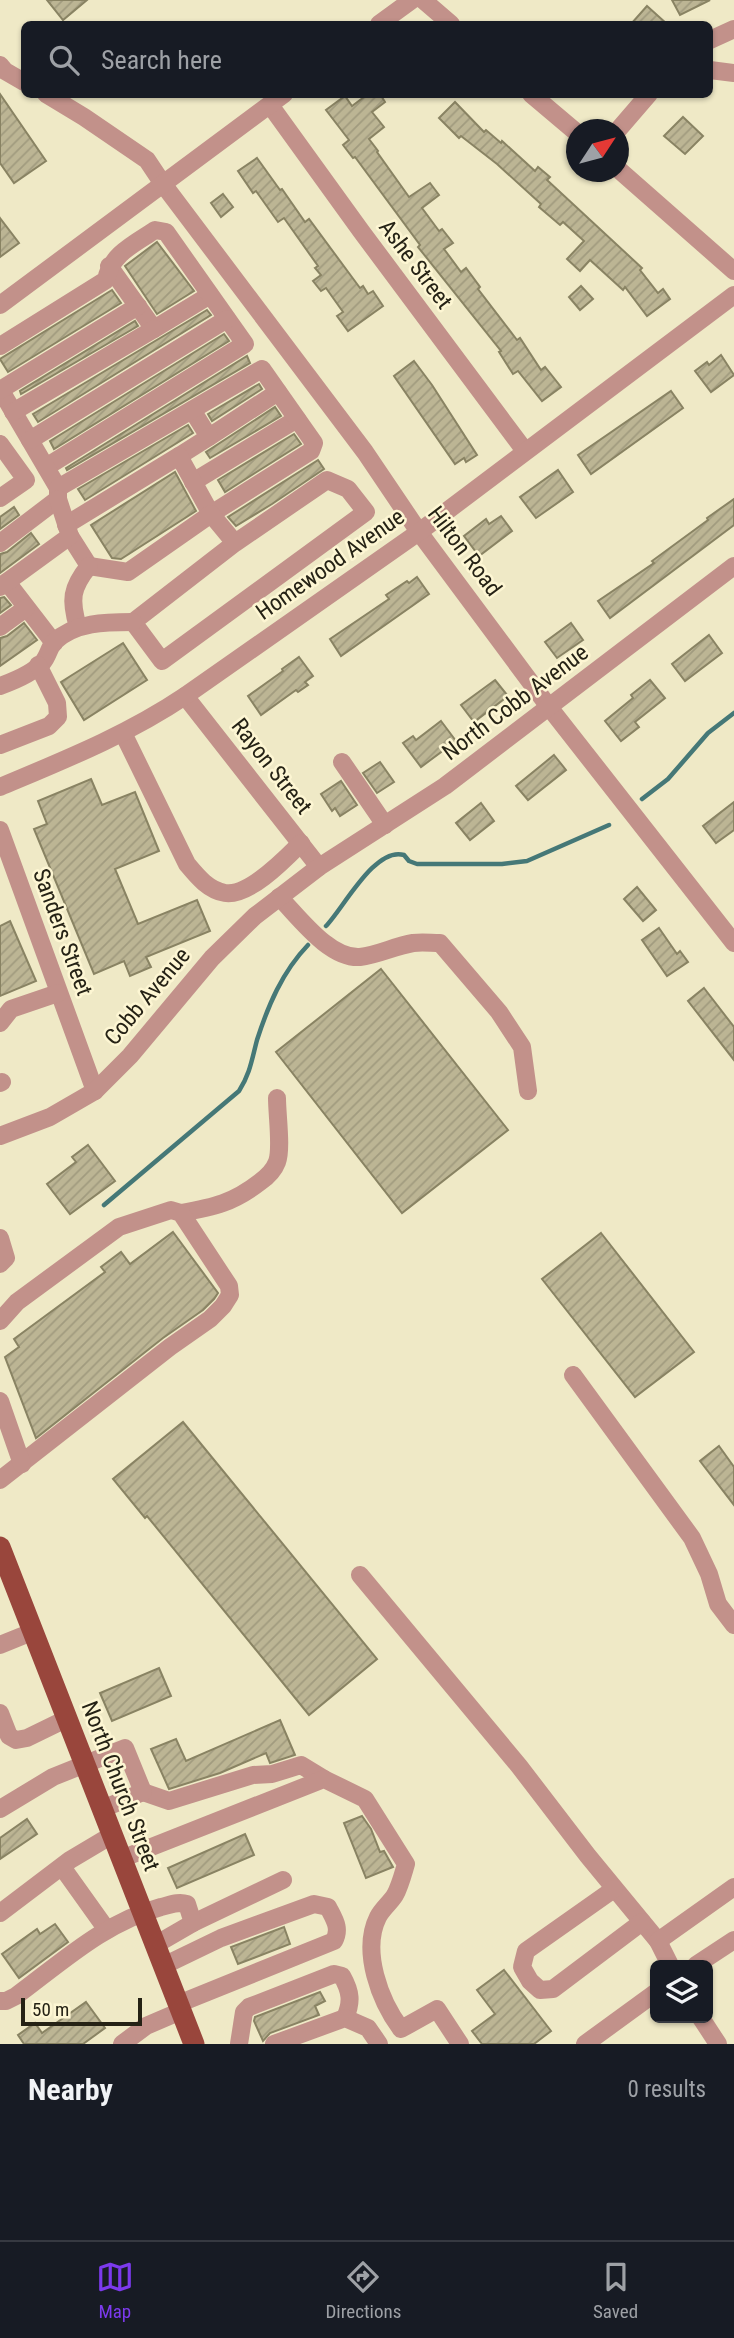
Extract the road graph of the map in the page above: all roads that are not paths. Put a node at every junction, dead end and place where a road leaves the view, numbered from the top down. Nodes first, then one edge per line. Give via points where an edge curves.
1 (412, 0) edge
2 (423, 0) edge
3 (383, 21) edge
4 (448, 21) edge
5 (734, 29) edge
6 (713, 38) edge
7 (0, 65) edge
8 (713, 70) edge
9 (734, 73) edge
10 (21, 80) edge
11 (53, 98) edge
12 (536, 98) edge
13 (646, 98) edge
14 (277, 100) edge
15 (627, 119) edge
16 (566, 124) edge
17 (629, 179) edge
18 (163, 184) junction
19 (109, 266) junction
20 (734, 271) edge
21 (210, 295) junction
22 (734, 295) edge
23 (0, 305) edge
24 (138, 306) junction
25 (227, 319) junction
26 (154, 329) junction
27 (0, 346) edge
28 (0, 390) edge
29 (278, 392) junction
30 (192, 410) junction
31 (13, 412) junction
32 (297, 419) junction
33 (209, 437) junction
34 (30, 440) junction
35 (0, 444) edge
36 (526, 451) junction
37 (179, 456) junction
38 (46, 467) junction
39 (194, 482) junction
40 (58, 493) junction
41 (0, 498) edge
42 (211, 514) junction
43 (68, 531) junction
44 (419, 532) junction
45 (0, 543) edge
46 (235, 543) junction
47 (89, 566) junction
48 (734, 566) edge
49 (4, 584) edge
50 (26, 608) junction
51 (133, 622) junction
52 (0, 627) edge
53 (78, 627) junction
54 (54, 643) junction
55 (38, 666) junction
56 (0, 686) edge
57 (185, 696) junction
58 (549, 707) junction
59 (123, 733) junction
60 (0, 745) edge
61 (342, 762) dead end
62 (0, 788) edge
63 (385, 825) junction
64 (0, 830) edge
65 (301, 843) junction
66 (319, 867) junction
67 (7, 874) edge
68 (279, 897) junction
69 (734, 943) edge
70 (58, 993) junction
71 (0, 1023) edge
72 (528, 1090) dead end
73 (95, 1091) junction
74 (278, 1098) dead end
75 (0, 1136) edge
76 (181, 1213) junction
77 (0, 1238) edge
78 (0, 1264) edge
79 (0, 1321) edge
80 (573, 1375) dead end
81 (0, 1401) edge
82 (22, 1464) junction
83 (0, 1480) edge
84 (0, 1547) edge
85 (360, 1575) dead end
86 (734, 1625) edge
87 (32, 1632) junction
88 (0, 1644) edge
89 (0, 1713) edge
90 (66, 1718) junction
91 (84, 1765) junction
92 (324, 1779) junction
93 (143, 1792) junction
94 (0, 1809) edge
95 (102, 1809) junction
96 (112, 1835) junction
97 (121, 1859) junction
98 (62, 1867) junction
99 (283, 1880) dead end
100 (734, 1886) edge
101 (614, 1889) junction
102 (142, 1912) junction
103 (0, 1913) edge
104 (642, 1922) junction
105 (193, 1923) junction
106 (107, 1930) junction
107 (734, 1940) edge
108 (658, 1941) junction
109 (155, 1945) junction
110 (668, 1960) edge
111 (704, 1960) edge
112 (163, 1966) junction
113 (650, 1997) edge
114 (0, 2001) edge
115 (180, 2008) junction
116 (345, 2018) junction
117 (704, 2023) edge
118 (401, 2029) junction
119 (122, 2044) edge
120 (194, 2044) edge
121 (239, 2044) edge
122 (274, 2044) edge
123 (379, 2044) edge
124 (460, 2044) edge
125 (585, 2044) edge
126 (718, 2044) edge

1 - 3 street
2 - 4 street
5 - 6 street
7 - 10 street
8 - 9 street
11 - 18 street, Hilton Road via 147,160
12 - 16 street
13 - 15 street
14 - 18 street
14 - 36 street, Ashe Street via 361,231
17 - 20 street
18 - 23 street
18 - 44 street, Hilton Road via 365,452
19 - 21 street via 155,230 166,232
19 - 24 street
19 - 27 street via 106,280
21 - 25 street
21 - 26 street
22 - 36 street, Homewood Avenue
24 - 26 street
24 - 28 street
25 - 34 street
25 - 38 street via 244,344
26 - 31 street
28 - 31 street
29 - 30 street via 262,369
29 - 32 street
29 - 33 street
30 - 33 street
30 - 40 street
31 - 34 street
32 - 39 street
32 - 42 street via 314,443 312,451
33 - 37 street
34 - 38 street
35 - 41 street via 26,480
36 - 44 street, Homewood Avenue
37 - 39 street
37 - 43 street
38 - 40 street
39 - 42 street
40 - 43 street
40 - 45 street
42 - 46 street
42 - 47 street via 128,572
43 - 47 street
43 - 49 street
44 - 57 street, Homewood Avenue
44 - 58 street, Hilton Road
46 - 51 street
46 - 51 street via 327,480 348,489 366,512 162,661
47 - 53 street via 75,583
48 - 58 street, North Cobb Avenue
49 - 50 street
50 - 52 street
50 - 54 street
51 - 53 street
53 - 54 street
54 - 55 street
55 - 56 street
55 - 60 street via 57,703 58,717 49,726
57 - 59 street, Homewood Avenue
57 - 65 street, Rayon Street
58 - 63 street, North Cobb Avenue
58 - 69 street, Hilton Road
59 - 62 street, Homewood Avenue
59 - 65 street via 187,864 210,887 233,893 255,883
61 - 63 street
63 - 66 street, North Cobb Avenue
64 - 67 street, Sanders Street
65 - 66 street, Rayon Street
66 - 68 street, Cobb Avenue
67 - 70 street, Sanders Street
68 - 72 street via 319,938 345,956 359,957 412,943 440,943 523,1047
68 - 73 street, Cobb Avenue via 212,958
70 - 71 street via 11,1009
70 - 73 street, Sanders Street
73 - 75 street, Cobb Avenue via 50,1117
74 - 76 street via 280,1149 268,1176 240,1197
76 - 79 street via 172,1210 119,1227 17,1302
76 - 82 street via 229,1286 230,1296 210,1319
77 - 78 street via 6,1258
80 - 86 street via 692,1538 718,1604
81 - 82 street
82 - 83 street
84 - 87 main road, North Church Street
85 - 101 street
87 - 88 street
87 - 90 main road, North Church Street
89 - 90 street via 9,1737 16,1740
90 - 91 main road, North Church Street
91 - 93 street via 124,1748
91 - 94 street via 53,1777
91 - 95 main road, North Church Street
92 - 93 street via 301,1765 169,1801
92 - 97 street
92 - 118 street via 365,1800 406,1864 396,1894 378,1917 370,1948 388,2012
93 - 95 street
95 - 96 main road, North Church Street
96 - 97 main road, North Church Street
96 - 98 street
97 - 102 main road, North Church Street
98 - 103 street
98 - 106 street
99 - 105 street
100 - 108 street
101 - 104 street
101 - 104 street via 526,1951 522,1967 530,1981 540,1990 553,1989
102 - 105 street via 181,1902 187,1905
102 - 106 street
102 - 109 main road, North Church Street
104 - 108 street
105 - 109 street
106 - 114 street via 16,1996
107 - 111 street
108 - 110 street
109 - 112 main road, North Church Street
112 - 115 main road, North Church Street
112 - 115 street via 221,1938 314,1903 328,1907 338,1933 334,1941
113 - 125 street
115 - 119 street
115 - 120 main road, North Church Street
116 - 121 street via 351,2005 349,1990 342,1976 334,1974 249,2007 244,2012
116 - 122 street
116 - 123 street via 368,2028
117 - 126 street
118 - 123 street
118 - 124 street via 437,2009

